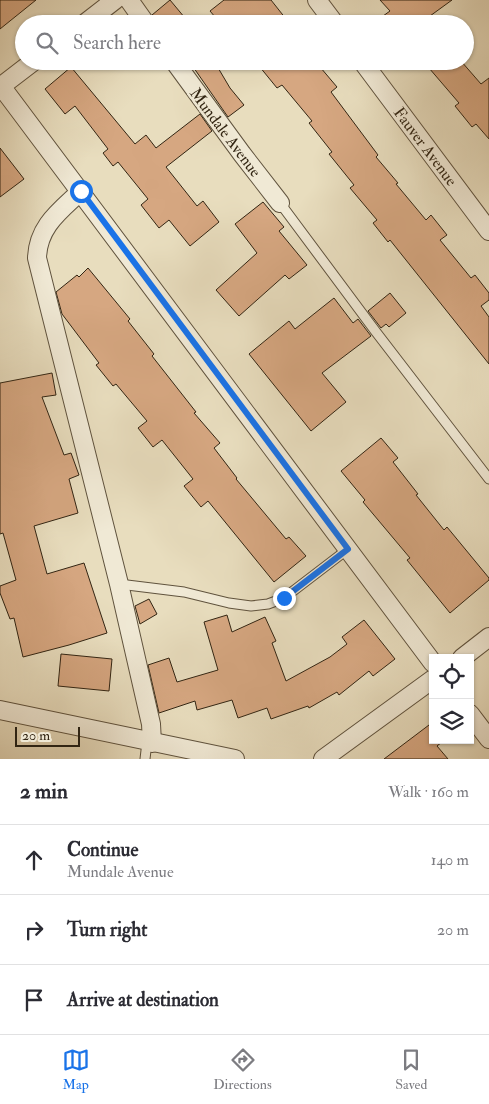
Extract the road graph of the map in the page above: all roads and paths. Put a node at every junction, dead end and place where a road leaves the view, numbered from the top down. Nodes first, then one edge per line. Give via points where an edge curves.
1 (115, 0) edge
2 (129, 0) edge
3 (317, 0) edge
4 (96, 15) edge
5 (140, 15) edge
6 (328, 15) edge
7 (21, 70) edge
8 (181, 70) edge
9 (369, 70) edge
10 (2, 83) edge
11 (81, 191) junction
12 (280, 203) joint
13 (489, 231) edge
14 (489, 479) edge
15 (348, 549) junction
16 (119, 584) junction
17 (489, 637) edge
18 (467, 654) edge
19 (429, 658) edge
20 (429, 682) edge
21 (0, 710) edge
22 (474, 719) edge
23 (489, 739) edge
24 (148, 748) edge
25 (235, 759) edge
26 (323, 759) edge

1 - 4 street
2 - 5 street
3 - 6 street
7 - 10 street
8 - 12 street, Mundale Avenue
9 - 13 street, Fauver Avenue
10 - 11 street
11 - 15 street
11 - 16 street via 50,221 41,235 38,258
12 - 14 lane
15 - 16 lane via 284,598 268,604 236,604 184,592
15 - 19 street
16 - 24 street via 152,724
17 - 18 street
20 - 26 street
21 - 24 street
22 - 23 street
24 - 25 street

